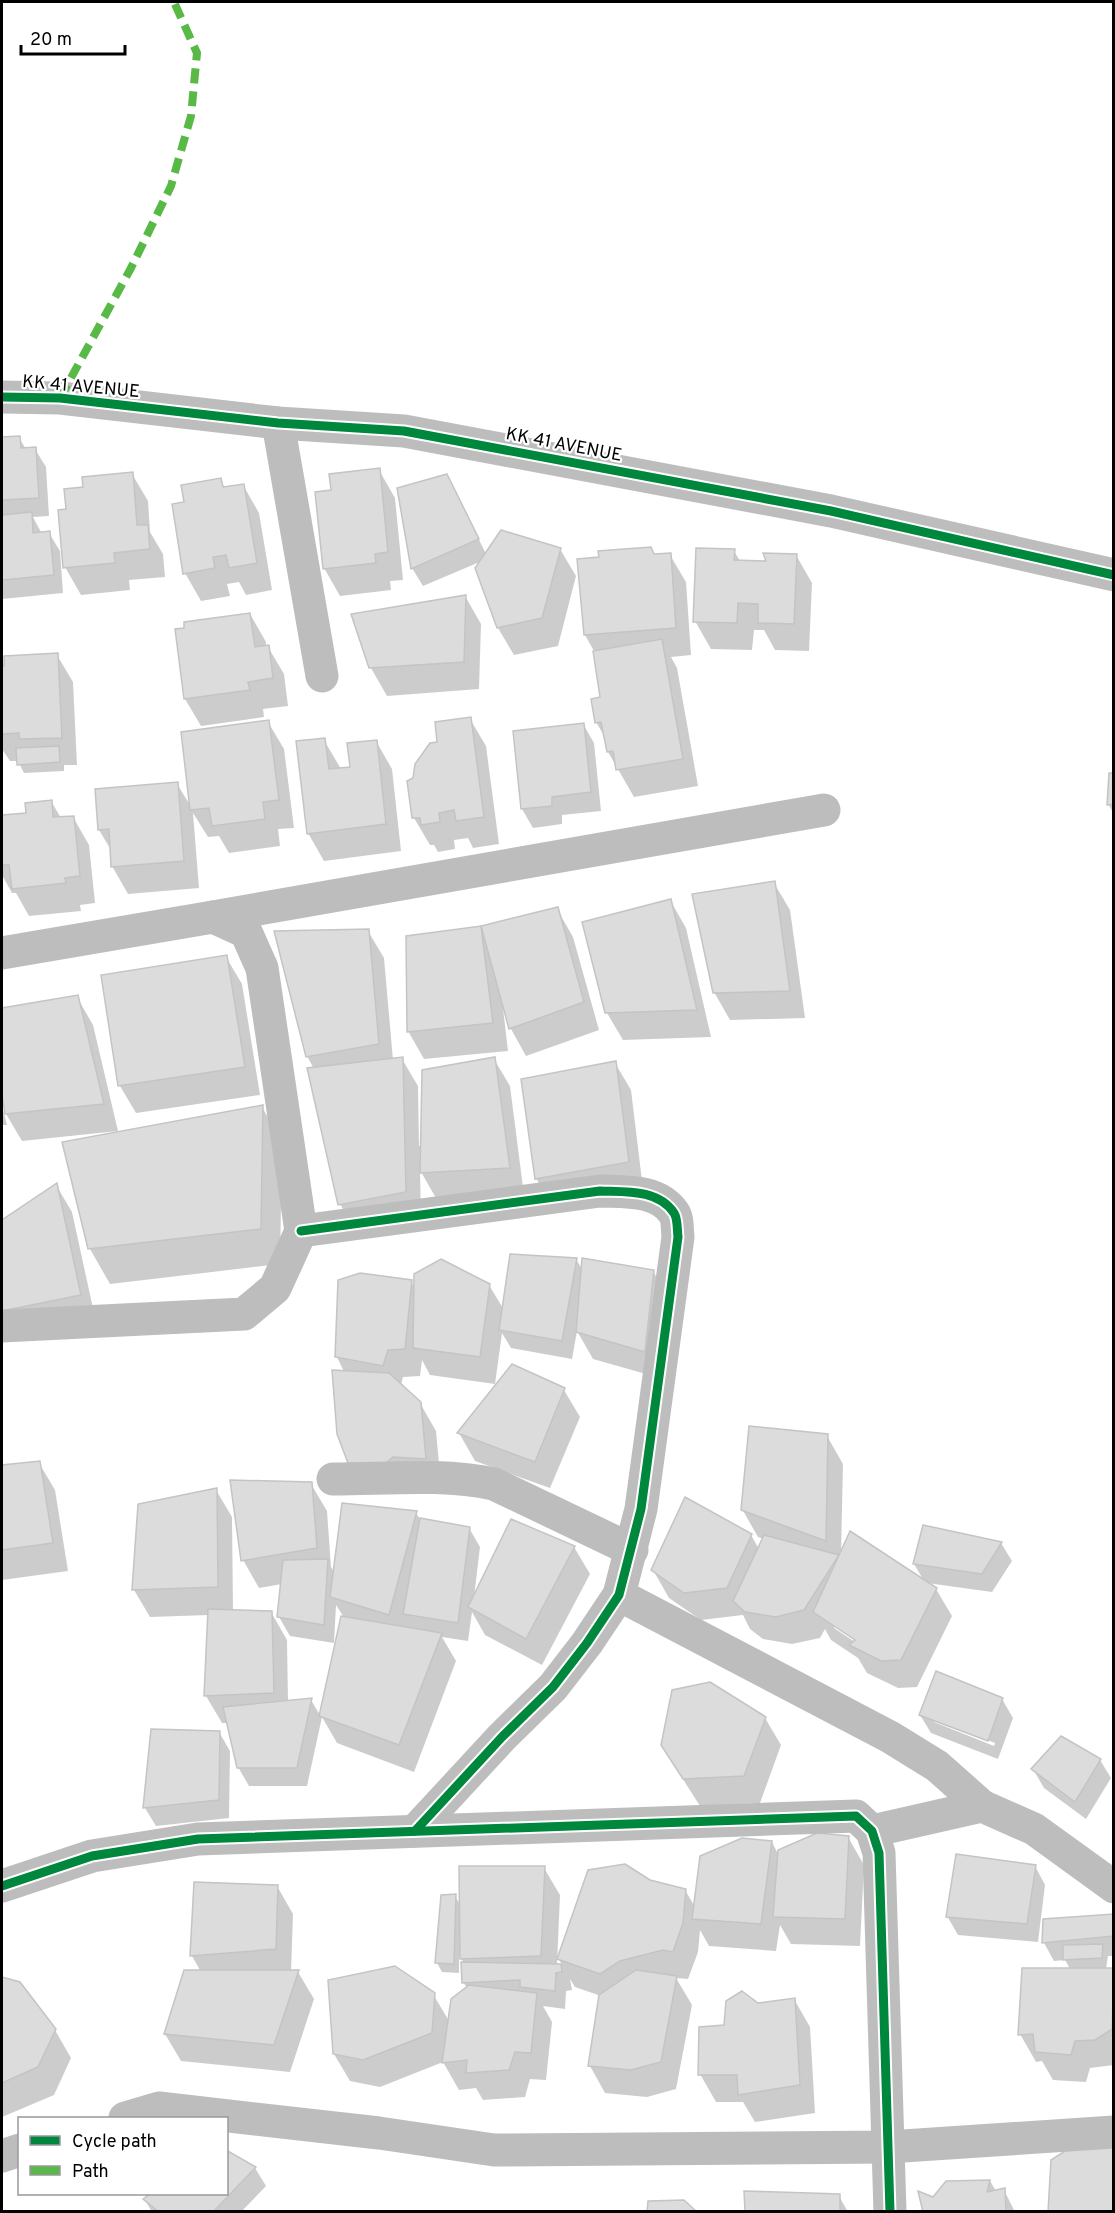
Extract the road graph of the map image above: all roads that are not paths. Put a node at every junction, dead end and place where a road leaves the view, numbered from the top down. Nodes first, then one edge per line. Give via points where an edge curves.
1 (2, 397) edge
2 (278, 423) junction
3 (1113, 575) edge
4 (322, 676) dead end
5 (824, 810) dead end
6 (213, 917) junction
7 (2, 954) edge
8 (301, 1231) junction
9 (2, 1326) edge
10 (333, 1479) dead end
11 (632, 1550) junction
12 (619, 1595) junction
13 (982, 1806) junction
14 (415, 1831) junction
15 (872, 1831) junction
16 (2, 1886) edge
17 (1113, 1887) edge
18 (128, 2117) edge
19 (1113, 2132) edge
20 (888, 2147) junction
21 (18, 2151) edge
22 (2, 2156) edge
23 (890, 2211) edge

1 - 2 street, KK 41 AVENUE via 60,398
2 - 3 street, KK 41 AVENUE via 416,434 831,511
2 - 4 street
5 - 6 street
6 - 7 street
6 - 8 street via 246,932 262,968
8 - 9 street via 275,1288 244,1314
8 - 11 street via 600,1191 644,1193 675,1214 678,1237
10 - 11 street via 452,1479 494,1484
11 - 12 street
12 - 13 street via 890,1737 937,1766
12 - 14 street via 553,1687
13 - 15 street
13 - 17 street via 1034,1829
14 - 15 street via 856,1816
14 - 16 street via 188,1840 92,1856
15 - 20 street via 879,1853
18 - 20 street via 159,2108 494,2150
19 - 20 street
20 - 23 street
21 - 22 street

